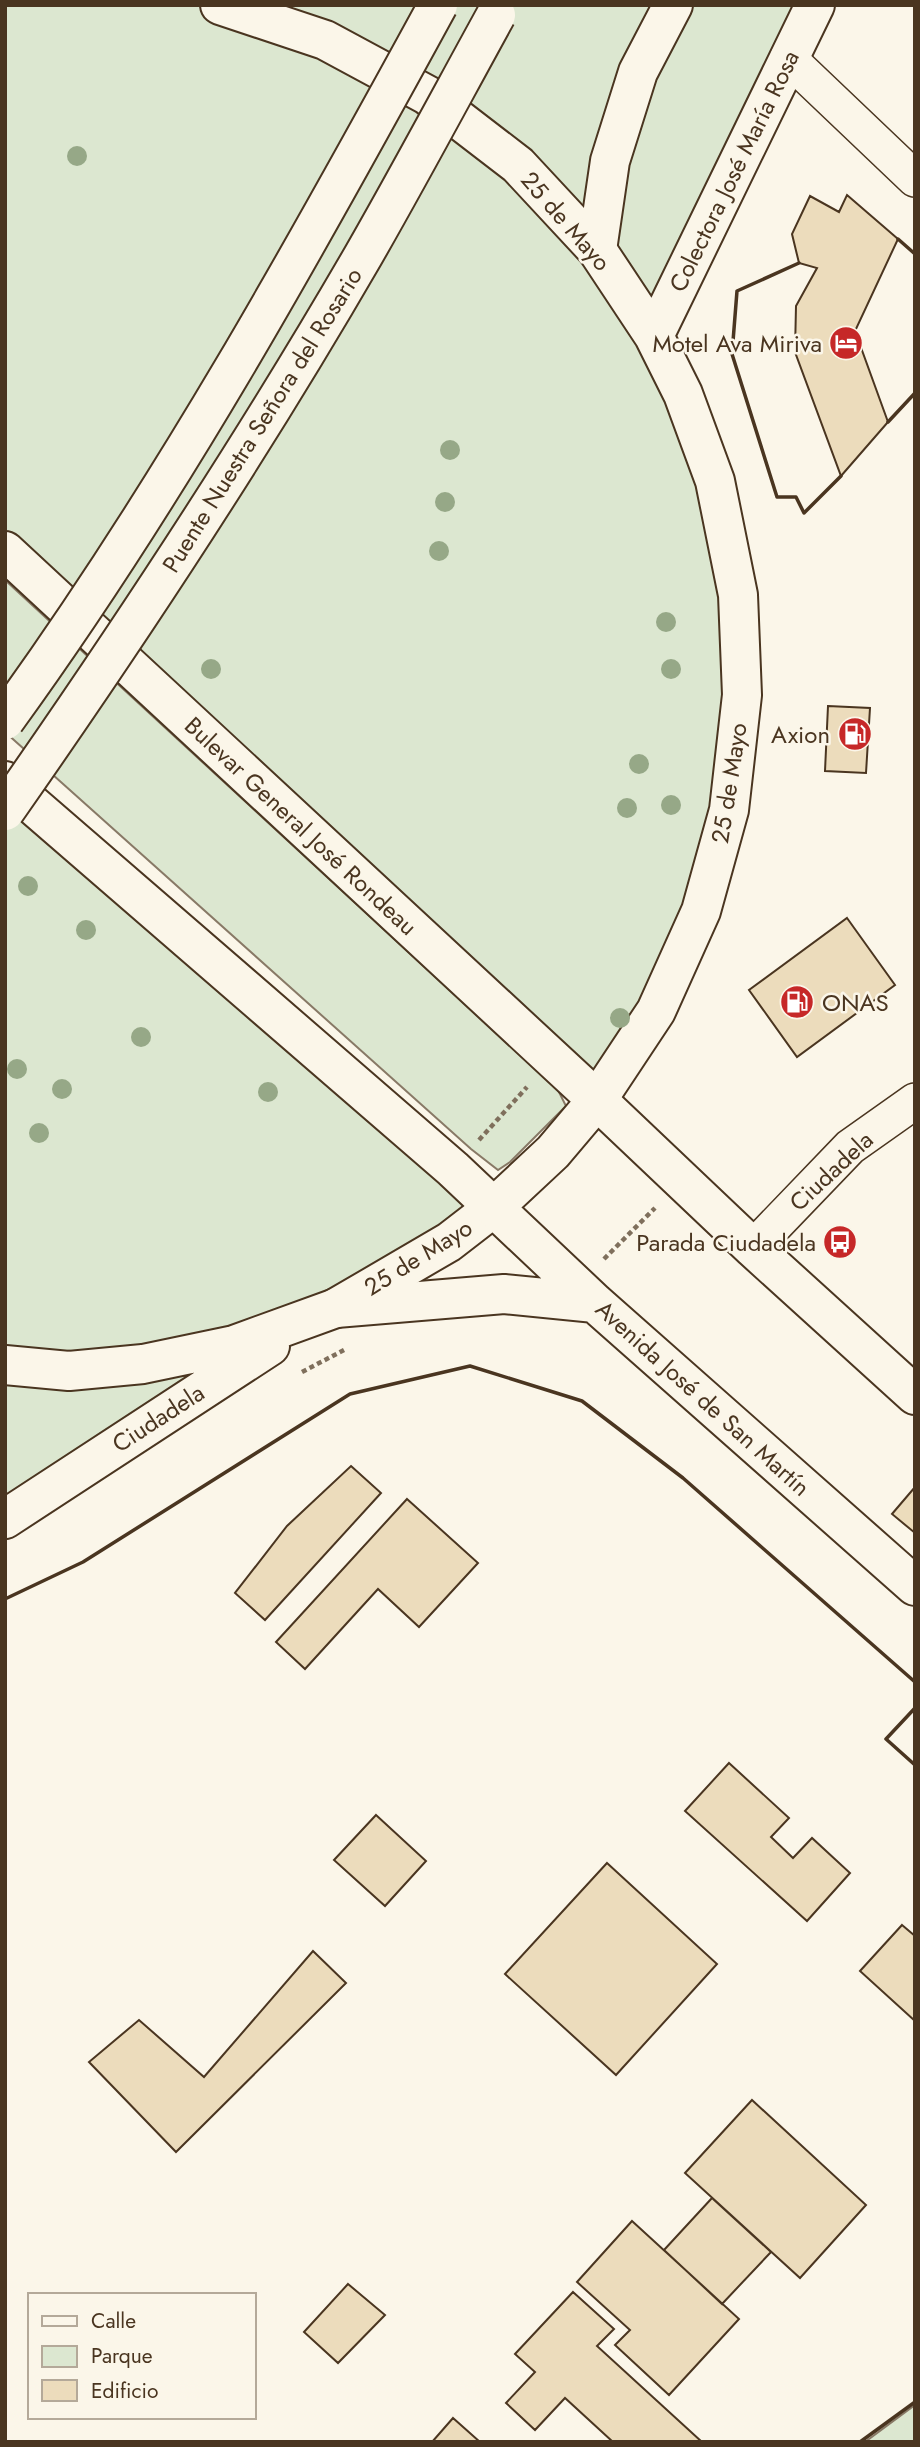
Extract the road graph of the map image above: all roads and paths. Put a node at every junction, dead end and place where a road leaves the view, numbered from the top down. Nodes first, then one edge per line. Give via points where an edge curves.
1 (220, 5) edge
2 (438, 5) edge
3 (673, 5) edge
4 (815, 5) edge
5 (499, 10) edge
6 (788, 58) junction
7 (915, 179) edge
8 (597, 250) junction
9 (654, 336) junction
10 (5, 551) edge
11 (5, 720) edge
12 (5, 781) edge
13 (5, 811) edge
14 (531, 1083) dead end
15 (597, 1100) junction
16 (915, 1101) edge
17 (471, 1149) dead end
18 (661, 1202) dead end
19 (493, 1208) junction
20 (753, 1248) junction
21 (599, 1264) dead end
22 (595, 1303) junction
23 (324, 1313) junction
24 (349, 1347) dead end
25 (5, 1365) edge
26 (300, 1373) dead end
27 (915, 1395) edge
28 (5, 1519) edge
29 (915, 1586) edge

1 - 8 main road, 25 de Mayo via 325,40 427,95 519,165
2 - 11 main road, Puente Nuestra Señora del Rosario, bridge via 322,219 158,491
3 - 8 main road via 638,72 610,161
4 - 6 main road, Colectora José María Rosa
5 - 13 main road, Puente Nuestra Señora del Rosario, bridge via 363,256 207,512
6 - 7 street
6 - 9 main road, Colectora José María Rosa
8 - 9 main road, 25 de Mayo
9 - 15 main road, 25 de Mayo via 683,394 715,481 738,595 742,695 729,810 701,911 656,1011
10 - 15 main road, Bulevar General José Rondeau
12 - 19 main road
14 - 17 path
15 - 19 main road, 25 de Mayo via 553,1152
15 - 20 main road
16 - 20 street, Ciudadela via 850,1147
18 - 21 path
19 - 22 main road, Avenida José de San Martín
19 - 23 main road, 25 de Mayo via 449,1242
20 - 27 main road
22 - 23 main road via 504,1294
22 - 29 main road, Avenida José de San Martín
23 - 25 main road, 25 de Mayo via 234,1345 143,1364 69,1371
23 - 28 main road, Ciudadela
24 - 26 path

